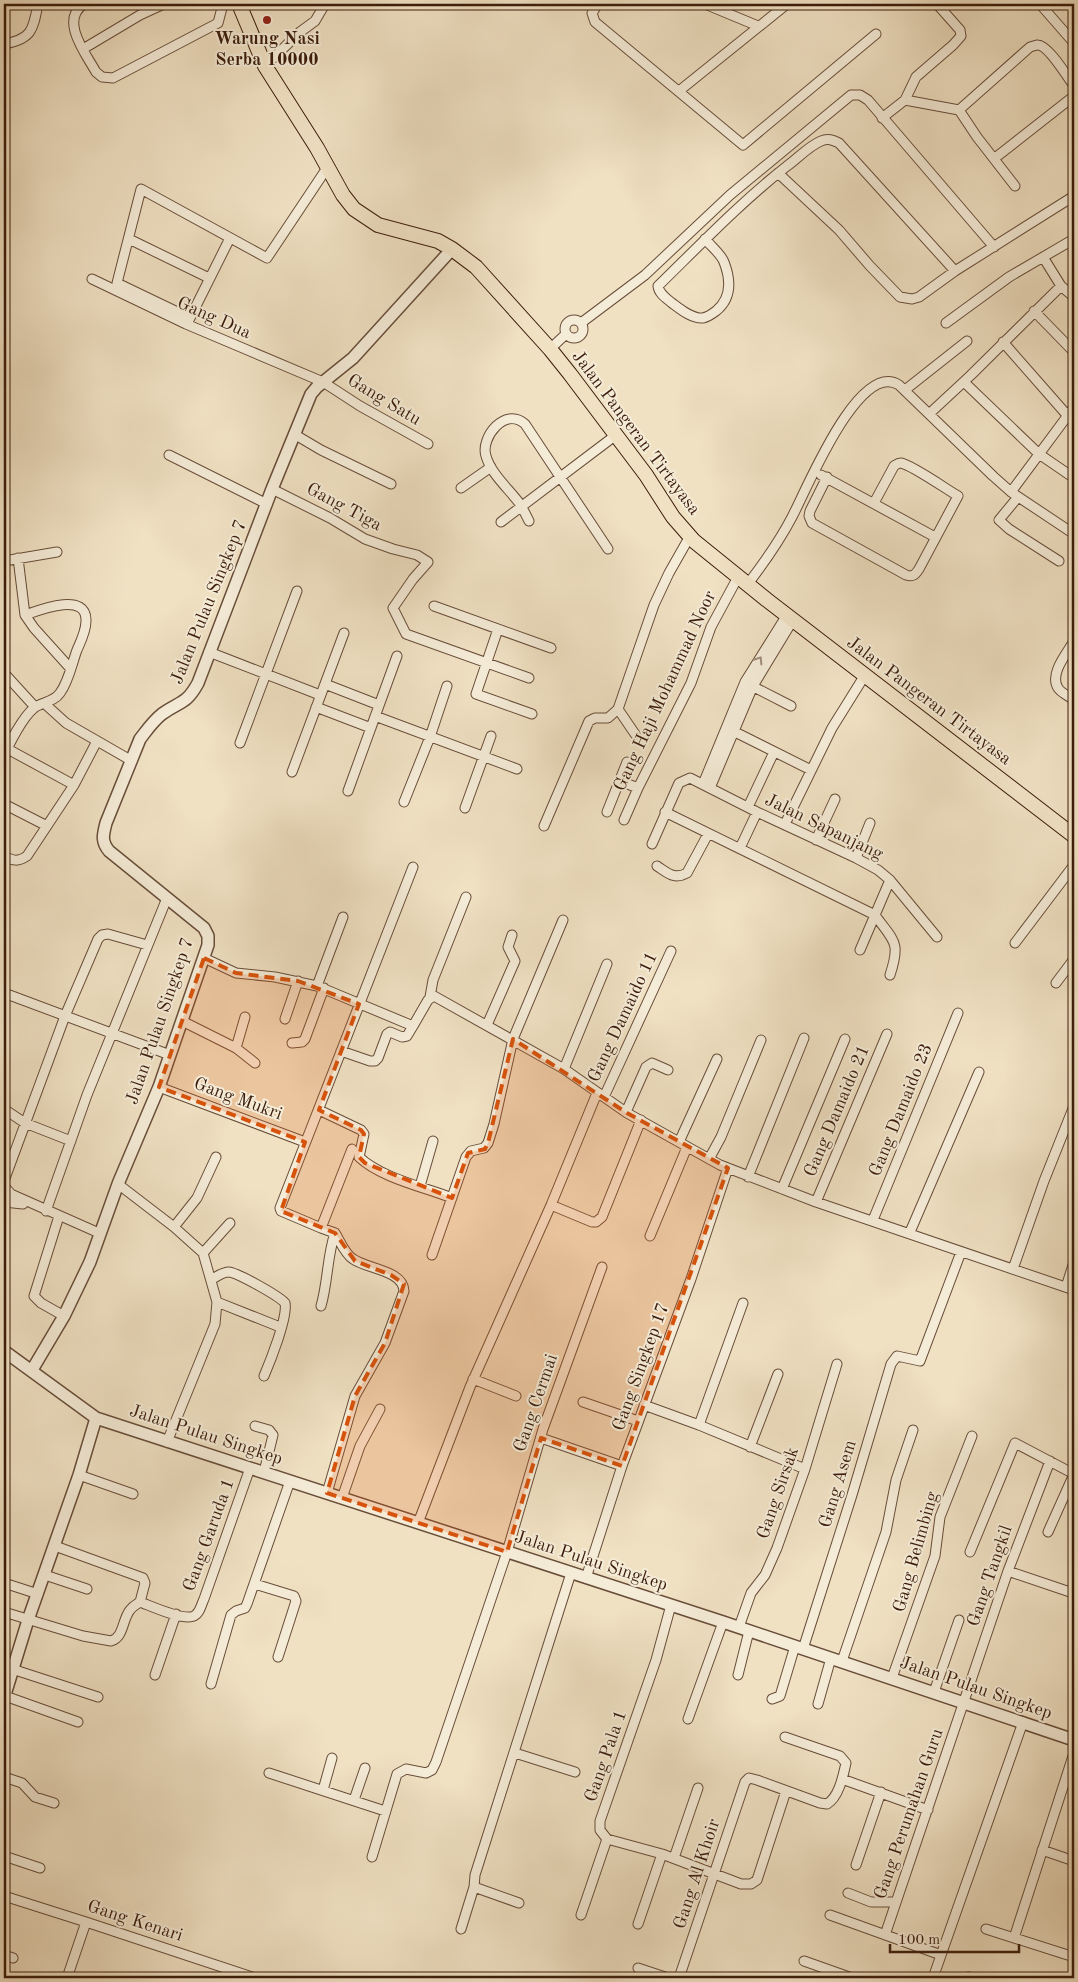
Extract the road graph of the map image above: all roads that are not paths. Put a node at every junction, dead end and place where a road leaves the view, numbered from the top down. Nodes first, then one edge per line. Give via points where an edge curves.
1 (38, 4) edge
2 (84, 4) edge
3 (164, 4) edge
4 (219, 4) edge
5 (240, 4) edge
6 (325, 4) edge
7 (598, 4) edge
8 (705, 4) edge
9 (787, 4) edge
10 (937, 4) edge
11 (1040, 4) edge
12 (758, 26) junction
13 (876, 34) dead end
14 (1074, 43) edge
15 (4, 44) edge
16 (83, 49) junction
17 (265, 66) junction
18 (1074, 86) edge
19 (679, 91) junction
20 (1074, 96) edge
21 (905, 100) junction
22 (959, 110) junction
23 (882, 118) junction
24 (995, 158) junction
25 (327, 168) junction
26 (778, 173) junction
27 (1015, 186) dead end
28 (1074, 196) edge
29 (230, 238) junction
30 (129, 239) junction
31 (704, 239) junction
32 (1074, 239) edge
33 (994, 247) junction
34 (452, 248) junction
35 (1043, 257) junction
36 (955, 271) junction
37 (209, 278) junction
38 (92, 280) dead end
39 (1061, 286) junction
40 (1074, 297) edge
41 (1034, 311) junction
42 (188, 321) junction
43 (946, 323) dead end
44 (967, 341) dead end
45 (1003, 342) junction
46 (550, 348) junction
47 (1074, 352) edge
48 (324, 382) junction
49 (964, 382) junction
50 (905, 390) junction
51 (1074, 407) edge
52 (929, 414) junction
53 (1071, 418) edge
54 (294, 434) junction
55 (616, 435) junction
56 (428, 444) dead end
57 (1039, 454) junction
58 (169, 456) dead end
59 (491, 467) junction
60 (814, 471) junction
61 (826, 477) junction
62 (561, 478) junction
63 (1074, 478) edge
64 (391, 484) dead end
65 (461, 488) dead end
66 (272, 489) junction
67 (1015, 494) junction
68 (874, 503) junction
69 (267, 504) junction
70 (521, 506) junction
71 (529, 521) dead end
72 (501, 522) dead end
73 (1074, 534) edge
74 (690, 536) junction
75 (935, 537) junction
76 (608, 549) dead end
77 (57, 552) dead end
78 (18, 558) junction
79 (4, 561) edge
80 (1059, 561) dead end
81 (743, 581) junction
82 (297, 591) dead end
83 (434, 606) dead end
84 (25, 615) junction
85 (790, 618) junction
86 (498, 629) junction
87 (344, 633) dead end
88 (1074, 641) edge
89 (552, 648) dead end
90 (209, 652) junction
91 (397, 656) dead end
92 (487, 663) junction
93 (70, 668) junction
94 (4, 673) edge
95 (266, 675) junction
96 (865, 675) junction
97 (529, 678) dead end
98 (325, 684) junction
99 (749, 684) junction
100 (447, 686) dead end
101 (320, 695) junction
102 (1074, 700) edge
103 (45, 704) junction
104 (379, 705) junction
105 (791, 706) dead end
106 (35, 707) junction
107 (316, 707) junction
108 (618, 709) junction
109 (532, 714) dead end
110 (375, 716) junction
111 (371, 728) junction
112 (730, 730) junction
113 (635, 734) dead end
114 (491, 736) dead end
115 (430, 737) junction
116 (97, 742) junction
117 (240, 743) dead end
118 (5, 751) edge
119 (774, 752) junction
120 (484, 757) junction
121 (132, 761) junction
122 (627, 762) dead end
123 (517, 769) dead end
124 (811, 770) junction
125 (292, 772) dead end
126 (620, 781) junction
127 (74, 785) junction
128 (706, 786) junction
129 (638, 788) junction
130 (348, 792) dead end
131 (835, 799) dead end
132 (404, 802) dead end
133 (4, 804) edge
134 (748, 807) junction
135 (465, 808) dead end
136 (606, 812) dead end
137 (665, 812) junction
138 (757, 812) junction
139 (624, 820) dead end
140 (870, 823) dead end
141 (785, 824) junction
142 (47, 826) junction
143 (544, 826) dead end
144 (708, 834) junction
145 (1074, 836) edge
146 (816, 840) junction
147 (652, 844) dead end
148 (740, 848) junction
149 (4, 856) edge
150 (856, 858) junction
151 (657, 866) dead end
152 (1074, 866) edge
153 (413, 867) dead end
154 (890, 880) junction
155 (466, 897) dead end
156 (167, 898) junction
157 (875, 915) junction
158 (343, 917) dead end
159 (563, 920) dead end
160 (512, 935) dead end
161 (937, 937) dead end
162 (1015, 943) dead end
163 (147, 945) junction
164 (860, 950) dead end
165 (671, 951) dead end
166 (204, 958) junction
167 (1074, 959) edge
168 (607, 964) dead end
169 (890, 975) dead end
170 (298, 981) junction
171 (1056, 983) dead end
172 (320, 987) junction
173 (4, 993) edge
174 (430, 997) junction
175 (359, 1004) junction
176 (958, 1013) dead end
177 (64, 1016) junction
178 (245, 1017) dead end
179 (285, 1019) dead end
180 (182, 1020) junction
181 (487, 1025) junction
182 (413, 1026) junction
183 (112, 1034) junction
184 (888, 1034) dead end
185 (804, 1038) dead end
186 (513, 1039) junction
187 (845, 1039) dead end
188 (761, 1040) dead end
189 (292, 1043) dead end
190 (236, 1048) junction
191 (342, 1051) junction
192 (170, 1055) junction
193 (717, 1059) dead end
194 (255, 1063) dead end
195 (564, 1069) junction
196 (668, 1070) dead end
197 (979, 1072) dead end
198 (158, 1087) junction
199 (600, 1095) junction
200 (1074, 1106) edge
201 (4, 1109) edge
202 (319, 1110) junction
203 (626, 1112) junction
204 (1072, 1119) edge
205 (641, 1120) junction
206 (25, 1123) junction
207 (71, 1140) junction
208 (433, 1141) dead end
209 (306, 1142) junction
210 (679, 1142) junction
211 (687, 1148) junction
212 (352, 1149) dead end
213 (216, 1157) dead end
214 (710, 1158) junction
215 (728, 1168) junction
216 (748, 1177) junction
217 (4, 1181) edge
218 (118, 1184) junction
219 (4, 1186) edge
220 (420, 1186) junction
221 (782, 1189) junction
222 (452, 1198) junction
223 (4, 1202) edge
224 (816, 1202) junction
225 (551, 1205) junction
226 (36, 1206) junction
227 (46, 1211) junction
228 (59, 1216) junction
229 (873, 1220) junction
230 (230, 1222) dead end
231 (174, 1227) junction
232 (321, 1228) junction
233 (910, 1232) junction
234 (99, 1233) junction
235 (335, 1233) junction
236 (650, 1236) dead end
237 (961, 1252) junction
238 (204, 1253) junction
239 (432, 1255) dead end
240 (1074, 1262) edge
241 (602, 1267) dead end
242 (1013, 1269) junction
243 (210, 1280) junction
244 (1070, 1289) edge
245 (218, 1302) junction
246 (743, 1303) dead end
247 (321, 1306) dead end
248 (64, 1316) junction
249 (280, 1327) junction
250 (4, 1351) edge
251 (837, 1364) dead end
252 (32, 1370) junction
253 (778, 1374) dead end
254 (264, 1376) dead end
255 (473, 1379) junction
256 (516, 1396) dead end
257 (583, 1402) dead end
258 (644, 1405) junction
259 (380, 1409) dead end
260 (96, 1418) junction
261 (638, 1422) junction
262 (698, 1424) junction
263 (255, 1426) dead end
264 (914, 1430) dead end
265 (972, 1436) dead end
266 (541, 1438) junction
267 (167, 1442) junction
268 (750, 1447) junction
269 (1050, 1461) junction
270 (622, 1466) junction
271 (250, 1468) junction
272 (805, 1469) junction
273 (264, 1472) junction
274 (1074, 1474) edge
275 (79, 1476) junction
276 (290, 1481) junction
277 (326, 1493) junction
278 (132, 1494) dead end
279 (342, 1498) junction
280 (418, 1523) junction
281 (1048, 1532) dead end
282 (55, 1546) junction
283 (506, 1552) junction
284 (970, 1552) dead end
285 (1008, 1571) junction
286 (571, 1573) junction
287 (45, 1574) junction
288 (586, 1578) junction
289 (4, 1583) edge
290 (255, 1584) junction
291 (87, 1589) dead end
292 (1070, 1592) dead end
293 (38, 1594) junction
294 (140, 1602) junction
295 (671, 1605) junction
296 (4, 1612) edge
297 (176, 1614) junction
298 (28, 1620) junction
299 (959, 1620) dead end
300 (723, 1622) junction
301 (744, 1629) junction
302 (799, 1647) junction
303 (278, 1656) dead end
304 (837, 1660) junction
305 (12, 1669) junction
306 (155, 1675) dead end
307 (738, 1675) dead end
308 (892, 1678) junction
309 (211, 1684) dead end
310 (934, 1692) junction
311 (4, 1697) edge
312 (98, 1697) dead end
313 (772, 1699) dead end
314 (964, 1703) junction
315 (818, 1704) dead end
316 (688, 1719) dead end
317 (78, 1722) dead end
318 (1025, 1723) junction
319 (1073, 1736) edge
320 (785, 1737) dead end
321 (515, 1753) junction
322 (1074, 1753) edge
323 (332, 1758) dead end
324 (365, 1768) dead end
325 (270, 1772) dead end
326 (575, 1772) dead end
327 (4, 1777) edge
328 (842, 1779) junction
329 (698, 1788) dead end
330 (323, 1790) junction
331 (786, 1791) junction
332 (881, 1792) junction
333 (354, 1800) junction
334 (54, 1803) dead end
335 (928, 1810) junction
336 (385, 1811) junction
337 (607, 1839) junction
338 (1042, 1850) junction
339 (662, 1854) junction
340 (4, 1856) edge
341 (372, 1857) dead end
342 (674, 1858) junction
343 (1074, 1861) edge
344 (856, 1865) dead end
345 (40, 1868) dead end
346 (715, 1874) junction
347 (474, 1887) junction
348 (848, 1892) dead end
349 (4, 1896) edge
350 (896, 1902) junction
351 (519, 1903) dead end
352 (581, 1914) dead end
353 (830, 1916) dead end
354 (86, 1922) junction
355 (638, 1924) dead end
356 (461, 1929) dead end
357 (986, 1929) dead end
358 (885, 1935) junction
359 (1014, 1938) junction
360 (942, 1955) junction
361 (1074, 1957) edge
362 (804, 1961) dead end
363 (638, 1968) dead end
364 (67, 1978) edge
365 (255, 1978) edge
366 (668, 1978) edge
367 (679, 1978) edge
368 (852, 1978) edge
369 (933, 1978) edge
370 (964, 1978) edge
371 (972, 1978) edge

1 - 15 street via 30,32 24,39
2 - 16 street via 76,11 74,20 75,34
3 - 16 street
4 - 16 street via 222,8 218,23 113,78 96,72
5 - 17 main road, Jalan Pangeran Tirtayasa
6 - 17 street via 316,21
7 - 19 street via 592,13 595,22
8 - 12 street
9 - 12 street
10 - 21 street via 960,30 961,36 916,77
11 - 14 street
12 - 19 street
13 - 19 street via 743,145
17 - 25 main road, Jalan Pangeran Tirtayasa
18 - 22 street via 1049,52 1037,44
20 - 24 street
21 - 22 street
21 - 23 street
22 - 24 street
23 - 33 street
23 - 46 street via 865,97 852,95 730,195 644,276 581,323 583,330 580,336 573,338 566,334
24 - 27 street
25 - 29 street via 267,258
25 - 34 main road, Jalan Pangeran Tirtayasa via 354,209 366,218 378,225 438,241
26 - 31 street
26 - 36 street via 839,230 900,297 919,297
26 - 36 street via 823,140 832,139
28 - 33 street
29 - 30 street via 141,189
29 - 37 street
30 - 37 street
30 - 42 street via 117,283
31 - 31 street via 658,286 660,293 681,309 702,318 722,306 729,291 724,260
32 - 35 street
33 - 36 street
34 - 46 main road, Jalan Pangeran Tirtayasa via 476,267
34 - 48 street, Jalan Pulau Singkep 7 via 353,358
35 - 39 street
35 - 43 street via 1009,277
37 - 42 street
38 - 42 street, Gang Dua
39 - 40 street
39 - 41 street
41 - 45 street
41 - 47 street
42 - 48 street, Gang Dua
44 - 50 street
45 - 49 street
45 - 53 street
46 - 55 main road, Jalan Pangeran Tirtayasa
48 - 54 street, Jalan Pulau Singkep 7 via 311,394
48 - 56 street, Gang Satu
49 - 52 street
49 - 57 street
50 - 52 street
50 - 60 street, Gang Haji Mohammad Noor via 884,380 863,394 841,422
51 - 53 street
52 - 67 street
53 - 57 street
54 - 64 street
54 - 66 street, Jalan Pulau Singkep 7
55 - 62 street
55 - 74 main road, Jalan Pangeran Tirtayasa
57 - 63 street
57 - 67 street
58 - 69 street
59 - 62 street via 485,455 492,430 512,418 525,424
59 - 65 street
59 - 70 street
60 - 61 street
60 - 81 street, Gang Haji Mohammad Noor via 777,545
61 - 68 street
61 - 75 street via 810,511 812,523 906,575 916,575
62 - 70 street
62 - 76 street
66 - 69 street, Jalan Pulau Singkep 7
66 - 92 street, Gang Tiga via 365,539 428,562 393,608 406,634
67 - 73 street
67 - 80 street via 999,520
68 - 75 street
68 - 75 street via 894,466 902,463 919,472 958,496
69 - 90 street, Jalan Pulau Singkep 7
70 - 71 street
70 - 72 street
74 - 81 main road, Jalan Pangeran Tirtayasa
74 - 108 street via 654,605
77 - 78 street
78 - 79 street
78 - 84 street
81 - 85 main road, Jalan Pangeran Tirtayasa
81 - 129 street, Gang Haji Mohammad Noor via 711,627 690,683
82 - 95 street
83 - 86 street
84 - 93 street
84 - 93 street via 57,605 80,607 85,612 84,632
85 - 96 main road, Jalan Pangeran Tirtayasa
85 - 99 street
86 - 89 street
86 - 92 street
87 - 98 street
88 - 102 street via 1055,679 1058,689
90 - 95 street
90 - 121 street, Jalan Pulau Singkep 7 via 188,700 162,714 148,728
91 - 104 street
92 - 97 street
92 - 109 street via 476,694
93 - 103 street via 59,695
94 - 106 street
95 - 101 street
95 - 117 street
96 - 124 street
96 - 145 main road, Jalan Pangeran Tirtayasa
98 - 101 street
98 - 104 street
99 - 105 street
99 - 112 street
100 - 115 street
101 - 107 street
103 - 106 street
103 - 116 street via 58,717
104 - 110 street
106 - 118 street
107 - 111 street
107 - 125 street
108 - 113 street
108 - 143 street via 608,718 589,721
110 - 111 street
110 - 115 street
111 - 130 street
112 - 119 street
112 - 128 street
114 - 120 street
115 - 120 street
115 - 132 street
116 - 121 street
116 - 127 street
118 - 127 street
119 - 124 street
119 - 134 street
120 - 123 street
120 - 135 street
121 - 156 street, Jalan Pulau Singkep 7 via 102,834 103,843
122 - 126 street
124 - 141 street
126 - 129 street
126 - 136 street
127 - 142 street
128 - 134 street, Jalan Sapanjang
128 - 137 street via 690,778 684,779
129 - 139 street, Gang Haji Mohammad Noor
131 - 146 street
133 - 142 street
134 - 138 street, Jalan Sapanjang
137 - 144 street
137 - 147 street
138 - 141 street, Jalan Sapanjang
138 - 148 street
140 - 150 street
141 - 146 street, Jalan Sapanjang
142 - 149 street via 27,856 20,860
144 - 148 street
144 - 151 street via 687,873 674,876
146 - 150 street, Jalan Sapanjang
148 - 157 street
150 - 154 street, Jalan Sapanjang
152 - 162 street
153 - 175 street
154 - 157 street
154 - 161 street, Jalan Sapanjang
155 - 174 street via 427,983
156 - 163 street
156 - 166 street, Jalan Pulau Singkep 7 via 204,928 208,936
157 - 164 street
157 - 169 street via 896,946
158 - 172 street
159 - 186 street
160 - 181 street via 508,947 515,961
163 - 177 street via 102,935
163 - 183 street
165 - 199 street, Gang Damaido 11
166 - 170 street via 236,973
166 - 180 street, Jalan Pulau Singkep 7
167 - 171 street
168 - 195 street
170 - 172 street
170 - 179 street
172 - 175 street
172 - 189 street via 306,1039
173 - 177 street
174 - 181 street via 434,996
174 - 182 street
175 - 182 street
175 - 191 street
176 - 229 street, Gang Damaido 23
177 - 183 street
177 - 206 street
178 - 190 street
180 - 190 street
180 - 192 street, Jalan Pulau Singkep 7
181 - 186 street
182 - 191 street via 405,1037 387,1034 375,1061
183 - 192 street
183 - 207 street
184 - 224 street, Gang Damaido 21
185 - 216 street
186 - 195 street
186 - 222 street via 488,1143 484,1148 468,1153
187 - 221 street
188 - 214 street
190 - 194 street
191 - 202 street
192 - 198 street, Jalan Pulau Singkep 7
193 - 210 street
195 - 199 street
196 - 203 street via 649,1064 642,1072
197 - 233 street
198 - 209 street, Gang Mukri
198 - 218 street, Jalan Pulau Singkep 7
199 - 203 street
199 - 225 street, Gang Damaido 11
200 - 204 street
201 - 206 street
202 - 209 street
202 - 220 street via 361,1130 364,1134 359,1157 365,1163
203 - 205 street
204 - 242 street via 1044,1181
205 - 210 street
205 - 225 street via 602,1217 592,1222
206 - 207 street
206 - 217 street
207 - 227 street
208 - 220 street
209 - 232 street via 280,1208
210 - 211 street
211 - 214 street
211 - 236 street
212 - 232 street
213 - 231 street via 197,1198
214 - 215 street
215 - 216 street
215 - 258 street, Gang Singkep 17
216 - 221 street
218 - 231 street
218 - 234 street, Jalan Pulau Singkep 7
219 - 226 street via 11,1194
220 - 222 street
221 - 224 street
222 - 239 street
223 - 226 street
224 - 229 street
225 - 255 street, Gang Damaido 11
226 - 227 street
227 - 228 street
228 - 234 street
228 - 248 street via 34,1296
229 - 233 street
230 - 238 street
231 - 238 street
232 - 235 street
233 - 237 street
234 - 248 street, Jalan Pulau Singkep 7 via 90,1262
235 - 247 street
235 - 277 street via 355,1261 401,1280 404,1291 385,1343 355,1396
237 - 242 street
237 - 302 street, Gang Asem via 920,1361 897,1356 891,1364 852,1495
238 - 243 street
240 - 244 street
241 - 266 street, Gang Cermai
242 - 244 street
243 - 245 street
243 - 249 street via 231,1272 276,1295 286,1307
245 - 249 street
245 - 267 street via 215,1324
246 - 262 street
248 - 252 street, Jalan Pulau Singkep 7
249 - 254 street
250 - 252 street, Jalan Pulau Singkep
251 - 272 street, Gang Sirsak
252 - 260 street, Jalan Pulau Singkep
253 - 268 street
255 - 256 street
255 - 280 street, Gang Damaido 11
257 - 261 street
258 - 261 street, Gang Singkep 17
258 - 262 street
259 - 279 street via 360,1446
260 - 267 street, Jalan Pulau Singkep
260 - 275 street
261 - 270 street, Gang Singkep 17
262 - 268 street
263 - 273 street via 272,1433
264 - 304 street via 896,1480 886,1532
265 - 308 street, Gang Belimbing via 940,1517 935,1556
266 - 270 street
266 - 283 street, Gang Cermai
267 - 271 street, Jalan Pulau Singkep
268 - 272 street
269 - 274 street
269 - 284 street via 1015,1443
269 - 285 street, Gang Tangkil
270 - 288 street, Gang Singkep 17
271 - 273 street, Jalan Pulau Singkep
271 - 297 street, Gang Garuda 1 via 200,1609 191,1617
272 - 301 street, Gang Sirsak via 777,1548 765,1575 751,1593
273 - 276 street, Jalan Pulau Singkep
274 - 281 street
275 - 278 street
275 - 282 street
276 - 277 street, Jalan Pulau Singkep
276 - 290 street
277 - 279 street, Jalan Pulau Singkep
279 - 280 street, Jalan Pulau Singkep
280 - 283 street, Jalan Pulau Singkep
282 - 287 street
282 - 294 street via 143,1578 145,1583
283 - 286 street, Jalan Pulau Singkep
283 - 336 street, Gang Cermai via 436,1762 426,1773 406,1769 399,1771
285 - 292 street
285 - 314 street, Gang Tangkil
286 - 288 street, Jalan Pulau Singkep
286 - 321 street
287 - 291 street
287 - 293 street
288 - 295 street, Jalan Pulau Singkep
289 - 293 street
290 - 303 street via 294,1596 296,1601
290 - 309 street via 245,1608 231,1615
293 - 298 street
294 - 297 street, Gang Garuda 1
294 - 298 street via 129,1611 120,1634 113,1641
295 - 300 street, Jalan Pulau Singkep
295 - 337 street, Gang Pala 1 via 656,1660 600,1821 600,1830
296 - 298 street
297 - 306 street
298 - 305 street
299 - 310 street
300 - 301 street, Jalan Pulau Singkep
300 - 316 street
301 - 302 street, Jalan Pulau Singkep
301 - 307 street, Gang Sirsak
302 - 304 street, Jalan Pulau Singkep
302 - 313 street via 780,1696
304 - 308 street, Jalan Pulau Singkep
304 - 315 street
305 - 311 street
305 - 312 street
308 - 310 street, Jalan Pulau Singkep
310 - 314 street, Jalan Pulau Singkep
311 - 317 street
314 - 318 street, Jalan Pulau Singkep
314 - 335 street, Gang Perumahan Guru
318 - 319 street, Jalan Pulau Singkep
318 - 360 street
320 - 328 street via 840,1756 846,1763
321 - 326 street
321 - 347 street via 475,1875
322 - 338 street
323 - 330 street
324 - 333 street
325 - 330 street
327 - 334 street via 22,1782 35,1797
328 - 331 street via 829,1803
328 - 332 street
329 - 342 street
330 - 333 street
331 - 346 street via 757,1880 741,1884
331 - 346 street, Gang Al Khoir via 757,1780 747,1780
332 - 335 street
332 - 344 street
333 - 336 street
335 - 350 street, Gang Perumahan Guru
336 - 341 street
337 - 339 street
337 - 352 street
338 - 343 street
338 - 359 street
339 - 342 street
339 - 355 street
340 - 345 street
342 - 346 street
346 - 367 street, Gang Al Khoir
347 - 351 street
347 - 356 street
348 - 350 street via 871,1902
349 - 354 street, Gang Kenari
350 - 358 street, Gang Perumahan Guru
353 - 358 street
354 - 364 street
354 - 365 street, Gang Kenari
357 - 359 street
358 - 360 street
359 - 361 street
360 - 369 street
362 - 368 street
363 - 366 street
370 - 371 street

